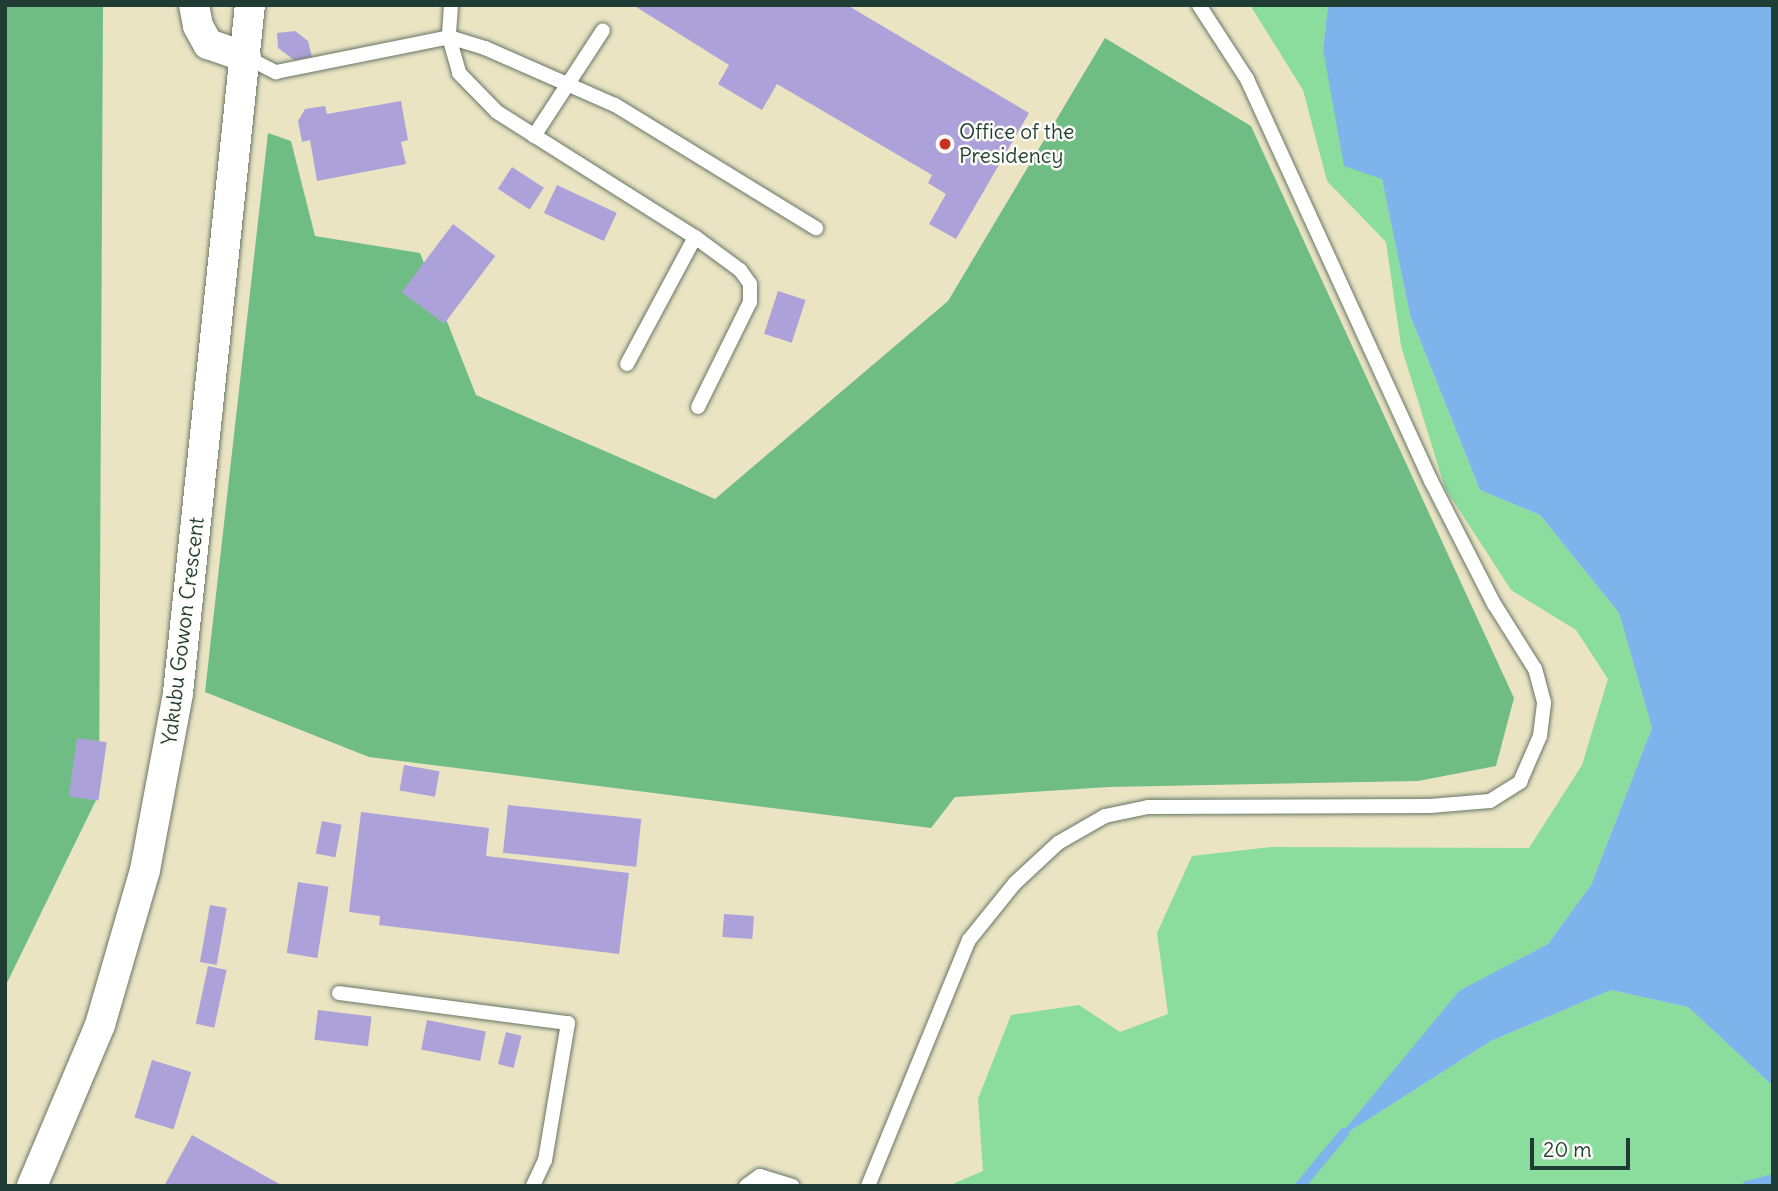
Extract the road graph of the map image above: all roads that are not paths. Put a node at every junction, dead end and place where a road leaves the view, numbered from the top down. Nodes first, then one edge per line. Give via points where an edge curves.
1 (194, 5) edge
2 (250, 5) edge
3 (450, 5) edge
4 (1199, 5) edge
5 (603, 30) dead end
6 (449, 37) junction
7 (246, 57) junction
8 (567, 83) junction
9 (534, 135) junction
10 (816, 228) dead end
11 (695, 237) junction
12 (626, 364) dead end
13 (698, 407) dead end
14 (339, 993) dead end
15 (33, 1185) edge
16 (533, 1186) edge
17 (746, 1186) edge
18 (792, 1186) edge
19 (868, 1186) edge

1 - 7 street via 208,44
2 - 7 street, Yakubu Gowon Crescent
3 - 6 lane
4 - 19 lane via 1247,79 1431,481 1494,604 1535,669 1544,702 1540,736 1520,782 1490,801 1430,806 1147,807 1105,816 1058,843 1015,883 969,940
5 - 8 lane
6 - 7 lane via 276,72
6 - 8 lane
6 - 9 lane via 459,73 497,112
7 - 15 street, Yakubu Gowon Crescent via 178,693 145,870 100,1025
8 - 9 lane
8 - 10 lane via 615,105
9 - 11 lane
11 - 12 lane
11 - 13 lane via 740,270 750,284 750,302
14 - 16 lane via 568,1023 545,1160
17 - 18 lane via 760,1176

